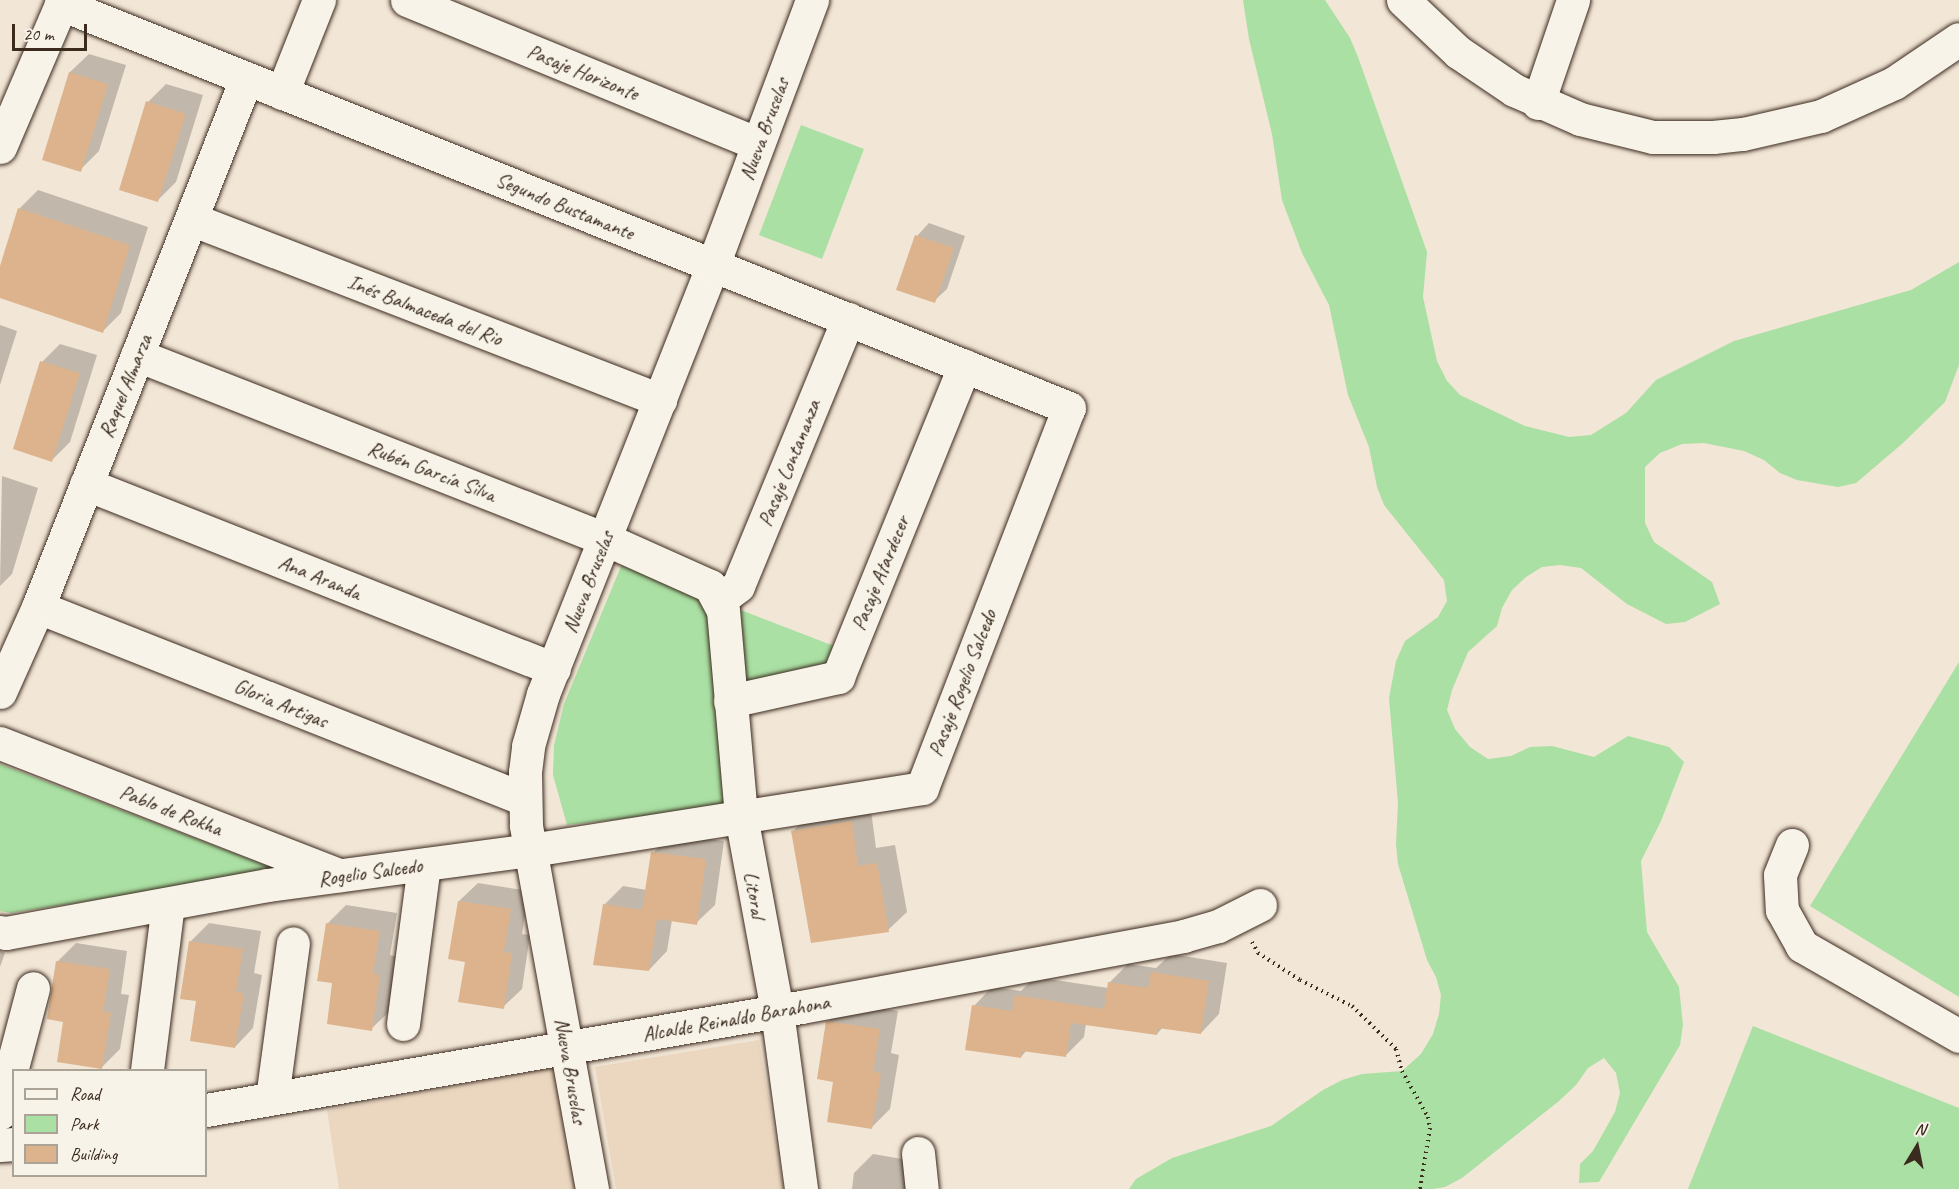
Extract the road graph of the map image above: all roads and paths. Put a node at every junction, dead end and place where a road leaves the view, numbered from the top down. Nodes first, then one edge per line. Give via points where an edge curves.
1 (319, 0) edge
2 (407, 0) edge
3 (812, 0) edge
4 (1403, 0) edge
5 (1573, 0) edge
6 (62, 2) edge
7 (1959, 39) edge
8 (246, 79) junction
9 (282, 93) junction
10 (1539, 103) junction
11 (7, 115) edge
12 (758, 144) junction
13 (0, 147) edge
14 (190, 219) junction
15 (713, 265) junction
16 (848, 319) junction
17 (137, 355) junction
18 (964, 366) junction
19 (660, 400) junction
20 (1069, 408) joint
21 (86, 484) junction
22 (605, 539) junction
23 (720, 600) junction
24 (38, 607) junction
25 (554, 669) junction
26 (0, 692) edge
27 (730, 701) junction
28 (0, 743) edge
29 (524, 800) junction
30 (741, 816) junction
31 (1792, 845) dead end
32 (531, 850) junction
33 (424, 865) junction
34 (342, 876) junction
35 (168, 904) junction
36 (1250, 911) joint
37 (0, 932) edge
38 (293, 943) dead end
39 (33, 988) dead end
40 (777, 1011) junction
41 (403, 1024) dead end
42 (1959, 1036) edge
43 (567, 1046) junction
44 (147, 1069) edge
45 (272, 1098) junction
46 (207, 1110) edge
47 (0, 1113) edge
48 (918, 1153) dead end
49 (592, 1189) edge
50 (801, 1189) edge
51 (922, 1189) edge
52 (1420, 1189) edge

1 - 9 street
2 - 12 street, Pasaje Horizonte
3 - 12 street, Nueva Bruselas
4 - 10 street via 1485,73
5 - 10 street
6 - 8 street, Segundo Bustamante
6 - 11 street
7 - 10 street via 1928,62 1858,101 1792,124 1743,134 1653,137 1589,122
8 - 9 street, Segundo Bustamante
8 - 14 street, Raquel Almarza
9 - 15 street, Segundo Bustamante
11 - 13 street
12 - 15 street, Nueva Bruselas
14 - 17 street, Raquel Almarza
14 - 19 street, Inés Balmaceda del Rio
15 - 16 street, Segundo Bustamante
15 - 19 street, Nueva Bruselas
16 - 18 street, Segundo Bustamante
16 - 23 street, Pasaje Lontananza via 738,586
17 - 21 street, Raquel Almarza
17 - 22 street, Rubén García Silva
18 - 20 street, Segundo Bustamante
18 - 27 street, Pasaje Atardecer via 838,677
19 - 22 street, Nueva Bruselas
20 - 30 street, Pasaje Rogelio Salcedo via 922,788
21 - 24 street, Raquel Almarza
21 - 25 street, Ana Aranda
22 - 23 street, Rubén García Silva via 710,586
22 - 25 street, Nueva Bruselas
23 - 27 street, Litoral
24 - 26 street, Raquel Almarza
24 - 29 street, Gloria Artigas
25 - 29 street, Nueva Bruselas via 530,737
27 - 30 street, Litoral
28 - 34 street, Pablo de Rokha
29 - 32 street, Nueva Bruselas
30 - 32 street, Rogelio Salcedo
30 - 40 street, Litoral
31 - 42 street via 1780,875 1782,910 1802,946
32 - 33 street, Rogelio Salcedo
32 - 43 street, Nueva Bruselas
33 - 34 street, Rogelio Salcedo
33 - 41 street
34 - 35 street, Rogelio Salcedo
35 - 37 street, Rogelio Salcedo
35 - 44 street
36 - 40 street, Alcalde Reinaldo Barahona via 1183,936
36 - 52 path via 1258,953 1300,980 1353,1006 1396,1048 1402,1071 1428,1116 1430,1128
38 - 45 street
39 - 47 street
40 - 43 street, Alcalde Reinaldo Barahona
40 - 50 street, Litoral
43 - 45 street, Alcalde Reinaldo Barahona
43 - 49 street, Nueva Bruselas
45 - 46 street, Alcalde Reinaldo Barahona
48 - 51 street

